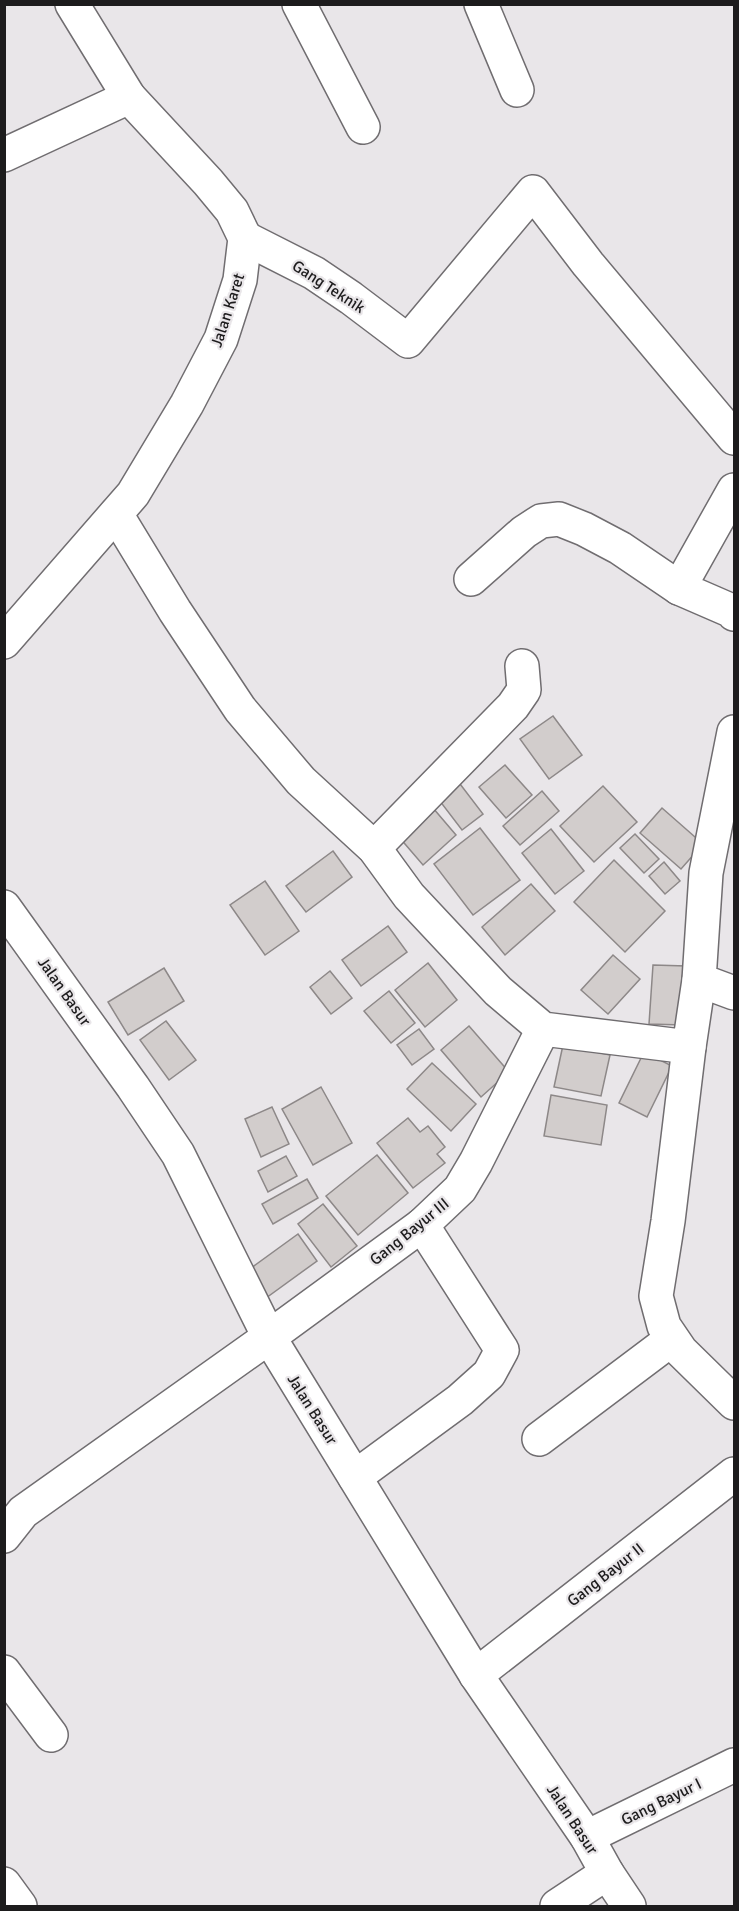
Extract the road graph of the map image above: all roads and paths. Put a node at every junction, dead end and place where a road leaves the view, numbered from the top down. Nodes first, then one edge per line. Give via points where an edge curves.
1 (72, 4) edge
2 (299, 4) edge
3 (481, 4) edge
4 (517, 90) dead end
5 (129, 97) junction
6 (363, 127) dead end
7 (4, 155) edge
8 (245, 238) junction
9 (735, 438) edge
10 (735, 490) edge
11 (116, 514) junction
12 (471, 579) dead end
13 (679, 588) junction
14 (735, 614) edge
15 (4, 642) edge
16 (522, 666) dead end
17 (735, 732) edge
18 (374, 848) junction
19 (4, 906) edge
20 (699, 980) junction
21 (735, 993) edge
22 (543, 1029) junction
23 (689, 1047) junction
24 (422, 1225) junction
25 (269, 1337) junction
26 (672, 1339) junction
27 (735, 1403) edge
28 (539, 1438) dead end
29 (735, 1474) edge
30 (355, 1477) junction
31 (4, 1536) edge
32 (4, 1672) edge
33 (476, 1675) junction
34 (51, 1734) dead end
35 (735, 1765) edge
36 (587, 1837) junction
37 (607, 1873) junction
38 (4, 1884) edge
39 (20, 1906) edge
40 (557, 1906) edge
41 (630, 1906) edge

1 - 5 street
2 - 6 street
3 - 4 street
5 - 7 street
5 - 8 street via 232,211
8 - 9 street, Gang Teknik via 314,273 408,341 533,192 588,264
8 - 11 street, Jalan Karet via 240,280 221,339 181,414 133,494
10 - 13 street
11 - 15 street, Jalan Karet
11 - 18 street via 240,709 301,780
12 - 13 street via 524,532 541,521 559,519 620,548
13 - 14 street
16 - 18 street via 524,690 513,706
17 - 20 street via 706,873
18 - 22 street via 409,896 459,950 498,991
19 - 25 street, Jalan Basur via 178,1154
20 - 21 street
20 - 23 street
22 - 23 street
22 - 24 street, Gang Bayur III via 460,1189
23 - 26 street via 656,1296
24 - 25 street, Gang Bayur III
24 - 30 street via 502,1350 489,1374 460,1400
25 - 30 street, Jalan Basur
25 - 31 street, Gang Bayur III via 23,1512
26 - 27 street
26 - 28 street
29 - 33 street, Gang Bayur II
30 - 33 street, Jalan Basur
32 - 34 street
33 - 36 street, Jalan Basur
35 - 36 street, Gang Bayur I
36 - 37 street, Jalan Basur
37 - 40 street
37 - 41 street, Jalan Basur
38 - 39 street

